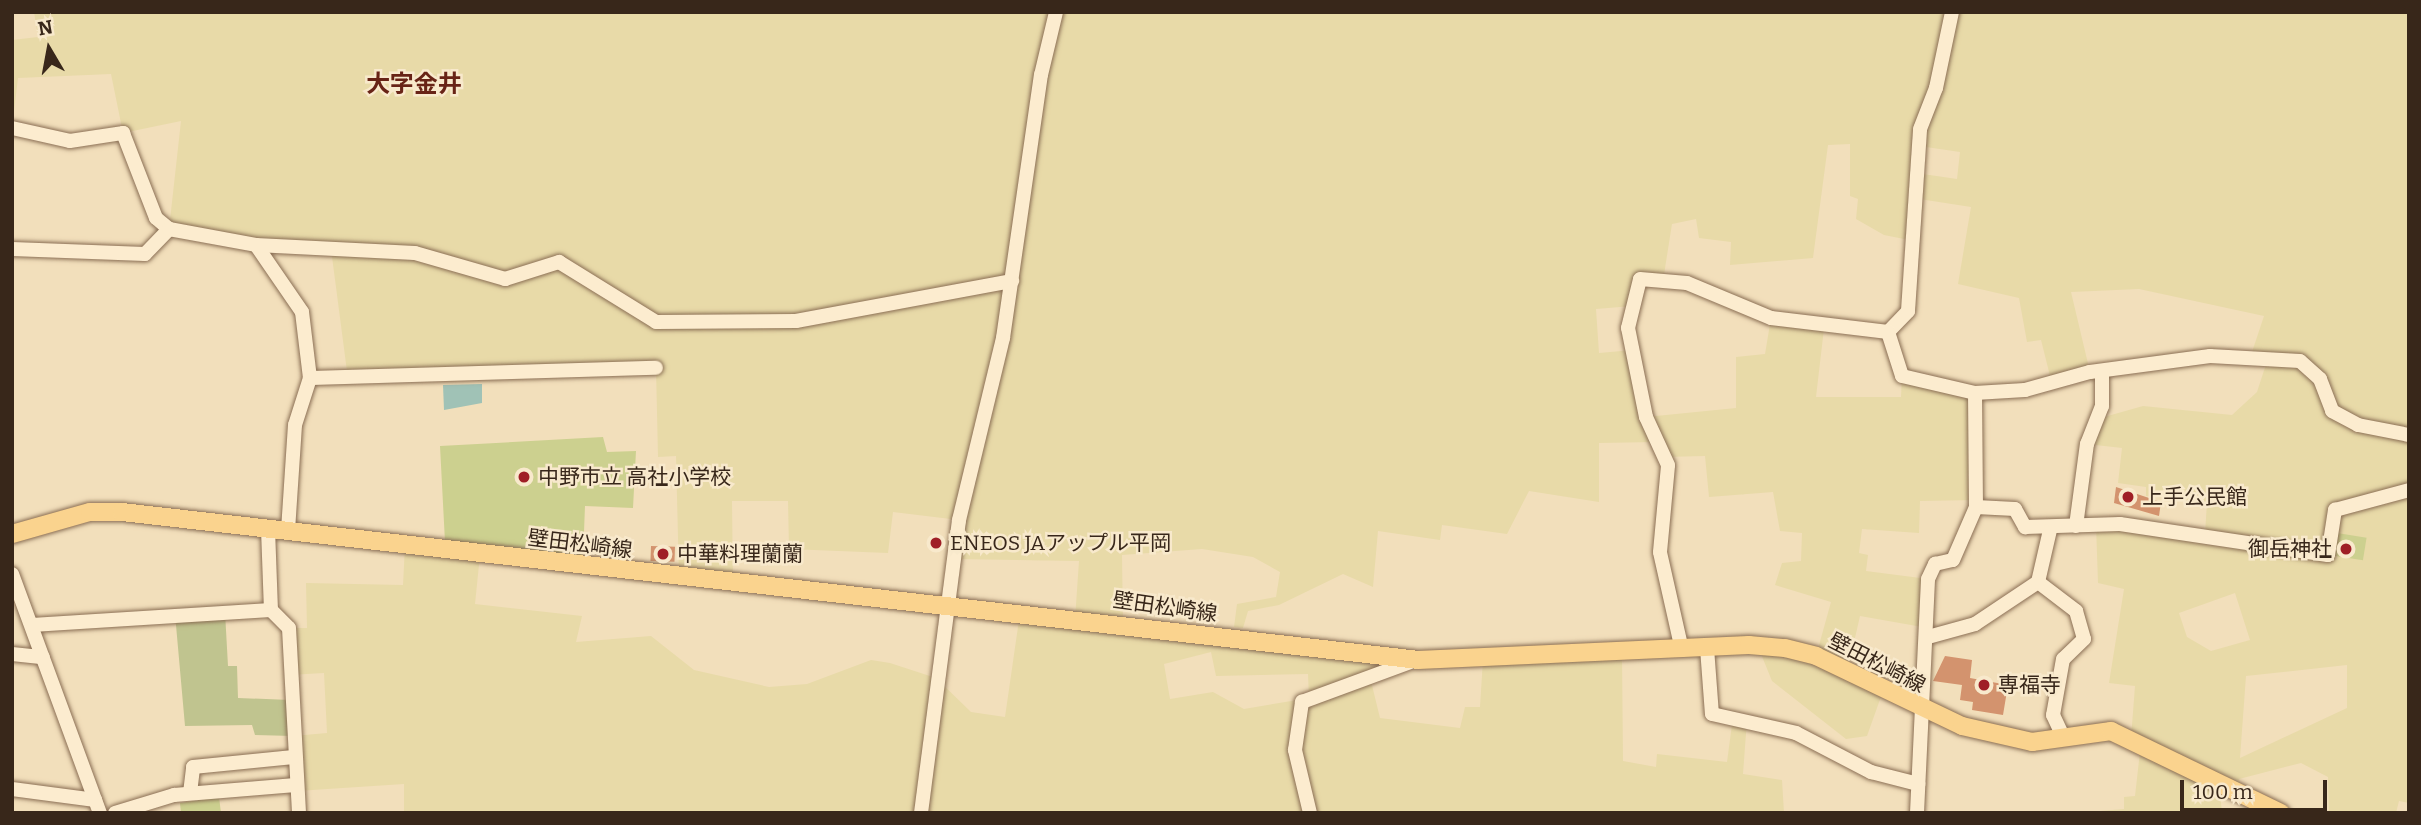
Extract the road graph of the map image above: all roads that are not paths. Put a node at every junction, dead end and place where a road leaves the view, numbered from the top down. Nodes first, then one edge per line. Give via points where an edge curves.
1 (1056, 12) edge
2 (1952, 12) edge
3 (12, 128) edge
4 (169, 229) junction
5 (256, 245) junction
6 (12, 249) edge
7 (1012, 281) junction
8 (1888, 332) junction
9 (656, 368) dead end
10 (2102, 372) junction
11 (310, 378) junction
12 (1975, 393) junction
13 (2409, 435) edge
14 (2409, 490) edge
15 (1976, 507) junction
16 (2076, 526) junction
17 (268, 529) junction
18 (2050, 530) junction
19 (288, 531) junction
20 (12, 534) edge
21 (12, 574) edge
22 (2038, 582) junction
23 (946, 605) junction
24 (271, 610) junction
25 (32, 625) junction
26 (1928, 637) junction
27 (1707, 648) junction
28 (1682, 650) junction
29 (12, 654) edge
30 (43, 657) junction
31 (1418, 660) junction
32 (1920, 711) junction
33 (2064, 739) junction
34 (294, 757) junction
35 (1919, 784) junction
36 (296, 785) junction
37 (12, 789) edge
38 (190, 793) junction
39 (97, 806) edge
40 (115, 813) edge
41 (299, 813) edge
42 (922, 813) edge
43 (1310, 813) edge
44 (1917, 813) edge
45 (2281, 813) edge

1 - 7 street
2 - 8 street via 1936,88 1920,129 1908,311
3 - 4 street via 70,141 123,133 156,218
4 - 5 street
4 - 6 street via 145,254
5 - 7 street via 415,253 505,279 559,262 656,322 796,321
5 - 11 street via 302,312
7 - 23 street
8 - 12 street via 1902,376
8 - 28 street via 1771,318 1687,283 1640,279 1628,328 1646,416 1668,465 1660,552
9 - 11 street
10 - 12 street via 2025,390
10 - 13 street via 2210,356 2300,361 2320,379 2332,411 2358,425
10 - 16 street via 2102,406 2087,444
11 - 19 street via 295,425
12 - 15 street
14 - 16 street via 2335,510 2328,555 2120,524
15 - 18 street via 2015,509 2025,527
15 - 26 street via 1953,560 1935,564 1928,579
16 - 18 street
17 - 19 main road, 壁田松崎線
17 - 20 main road, 壁田松崎線 via 90,512
17 - 24 street
18 - 22 street
19 - 23 main road, 壁田松崎線
21 - 25 street
22 - 26 street via 1975,624
22 - 33 street via 2076,611 2084,639 2063,659 2053,715
23 - 31 main road, 壁田松崎線
23 - 42 street
24 - 25 street
24 - 34 street via 289,628
25 - 30 street
26 - 32 street
27 - 28 main road, 壁田松崎線
27 - 32 main road, 壁田松崎線 via 1749,645 1816,656
27 - 35 street via 1712,714 1796,733 1871,772
28 - 31 main road, 壁田松崎線
29 - 30 street
30 - 39 street
31 - 43 street via 1302,702 1295,750
32 - 33 main road, 壁田松崎線 via 2032,742
32 - 35 street
33 - 45 main road, 壁田松崎線 via 2111,731
34 - 36 street
34 - 38 street via 193,767
35 - 44 street
36 - 38 street
36 - 41 street
37 - 39 street
38 - 40 street

